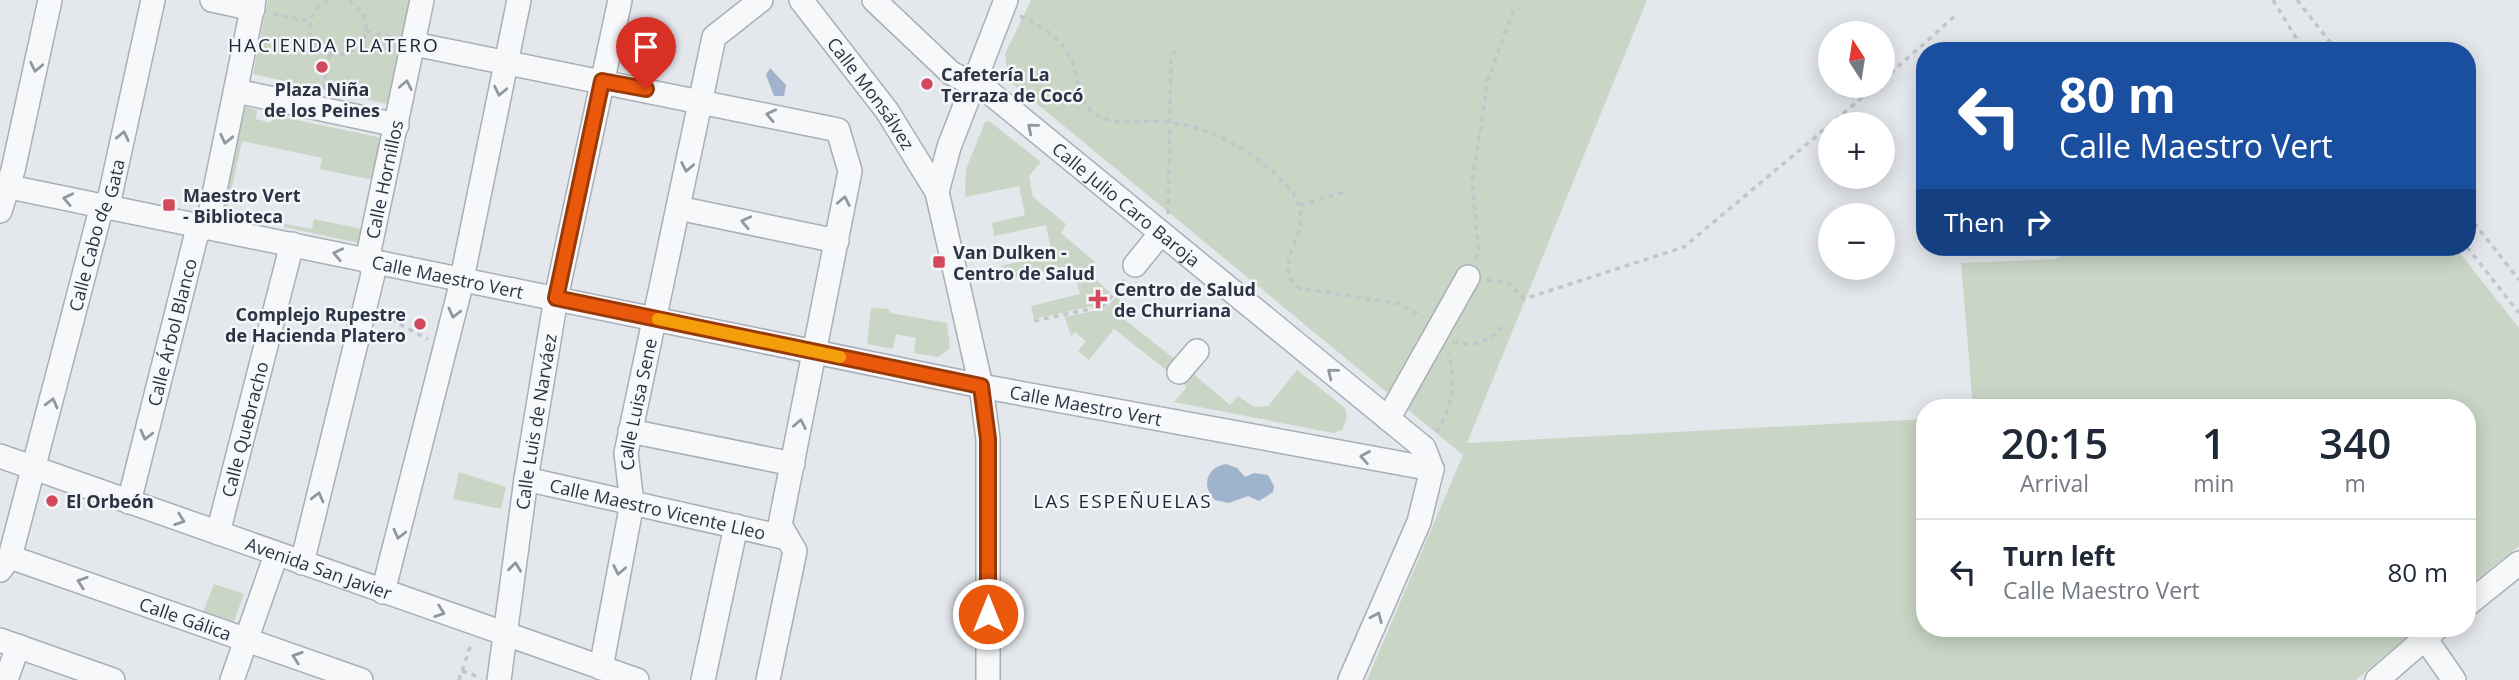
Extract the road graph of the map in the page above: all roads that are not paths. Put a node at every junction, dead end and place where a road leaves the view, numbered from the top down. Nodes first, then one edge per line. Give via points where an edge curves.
1 (50, 0) edge
2 (153, 0) edge
3 (212, 0) edge
4 (422, 0) edge
5 (519, 0) edge
6 (620, 0) edge
7 (761, 0) edge
8 (801, 0) edge
9 (874, 0) edge
10 (1004, 4) edge
11 (257, 7) edge
12 (414, 44) junction
13 (507, 62) junction
14 (602, 81) junction
15 (973, 84) junction
16 (236, 91) junction
17 (700, 100) junction
18 (397, 125) junction
19 (4, 186) edge
20 (937, 192) junction
21 (104, 207) junction
22 (678, 208) junction
23 (0, 211) edge
24 (203, 228) junction
25 (1159, 232) junction
26 (837, 241) junction
27 (292, 244) junction
28 (371, 261) junction
29 (1130, 273) road end
30 (1468, 277) road end
31 (461, 279) junction
32 (556, 298) junction
33 (655, 319) junction
34 (1197, 351) dead end
35 (814, 352) junction
36 (1179, 372) dead end
37 (981, 386) junction
38 (1388, 419) junction
39 (631, 431) junction
40 (0, 456) edge
41 (793, 464) junction
42 (35, 469) junction
43 (1432, 469) junction
44 (526, 479) junction
45 (129, 502) junction
46 (632, 503) junction
47 (736, 526) junction
48 (218, 533) junction
49 (787, 538) junction
50 (276, 555) junction
51 (302, 563) junction
52 (2519, 563) edge
53 (5, 564) edge
54 (383, 592) junction
55 (2476, 598) edge
56 (506, 635) junction
57 (2426, 637) edge
58 (2433, 637) edge
59 (247, 640) junction
60 (9, 643) edge
61 (601, 668) junction
62 (6, 680) edge
63 (113, 680) edge
64 (232, 680) edge
65 (361, 680) edge
66 (499, 680) edge
67 (637, 680) edge
68 (703, 680) edge
69 (768, 680) edge
70 (988, 680) edge
71 (1350, 680) edge
72 (2377, 680) edge
73 (2454, 680) edge

1 -> 19 street
21 -> 2 street, Calle Cabo de Gata
3 - 11 street
4 - 12 street, Calle Hornillos
5 - 13 street
6 - 14 street, Calle Luis de Narváez
7 - 17 street, Calle Luisa Sene via 714,37
8 - 20 street, Calle Monsálvez via 887,111
9 - 15 street, Calle Julio Caro Baroja via 951,73
10 - 15 street
11 - 16 street, Calle Árbol Blanco
12 - 13 street
18 -> 12 street, Calle Hornillos
13 - 14 street
13 -> 31 street
14 - 17 street
14 - 32 street, Calle Luis de Narváez
15 - 20 street
25 -> 15 street, Calle Julio Caro Baroja via 989,92
16 - 18 street
16 -> 24 street, Calle Árbol Blanco via 209,219
17 -> 22 street, Calle Luisa Sene
26 -> 17 street via 850,171 838,130
18 - 28 street, Calle Hornillos via 369,251
21 -> 19 street, Calle Maestro Vert
19 - 23 street
20 - 37 street
21 - 24 street, Calle Maestro Vert
42 -> 21 street, Calle Cabo de Gata
26 -> 22 street
22 - 33 street, Calle Luisa Sene
24 - 27 street, Calle Maestro Vert
24 -> 45 street, Calle Árbol Blanco via 196,236
25 - 29 street
38 -> 25 street, Calle Julio Caro Baroja
26 - 35 street
28 -> 27 street, Calle Maestro Vert
27 - 48 street, Calle Quebracho
28 - 31 street, Calle Maestro Vert
51 -> 28 street, Calle Hornillos via 373,274
30 - 38 street via 1441,335
31 - 32 street, Calle Maestro Vert
31 -> 54 street
32 - 33 street, Calle Maestro Vert
32 - 44 street, Calle Luis de Narváez
33 - 35 street, Calle Maestro Vert
33 - 39 street, Calle Luisa Sene
34 - 36 street
35 - 37 street, Calle Maestro Vert
41 -> 35 street
43 -> 37 street, Calle Maestro Vert
37 - 70 street via 988,439
38 - 43 street, Calle Julio Caro Baroja via 1424,447
39 - 41 street
39 - 46 street, Calle Luisa Sene via 626,453
40 - 42 street, Avenida San Javier
41 - 49 street via 780,525
42 - 45 street, Avenida San Javier
42 - 53 street, Calle Cabo de Gata
71 -> 43 street via 1419,522
44 - 46 street, Calle Maestro Vicente Lleo
56 -> 44 street, Calle Luis de Narváez
45 -> 48 street, Avenida San Javier
46 - 47 street, Calle Maestro Vicente Lleo
46 -> 61 street, Calle Luisa Sene
47 - 49 street, Calle Maestro Vicente Lleo
47 - 68 street
48 - 50 street, Avenida San Javier
49 - 69 street via 795,551
50 - 51 street, Avenida San Javier
50 - 59 street
51 - 54 street, Avenida San Javier
52 - 55 street
59 -> 53 street, Calle Gálica
54 -> 56 street, Avenida San Javier
56 - 61 street, Avenida San Javier
56 - 66 street, Calle Luis de Narváez
57 - 72 street
58 - 73 street
59 - 64 street
65 -> 59 street, Calle Gálica
60 - 62 street
60 - 63 street
61 - 67 street, Avenida San Javier

